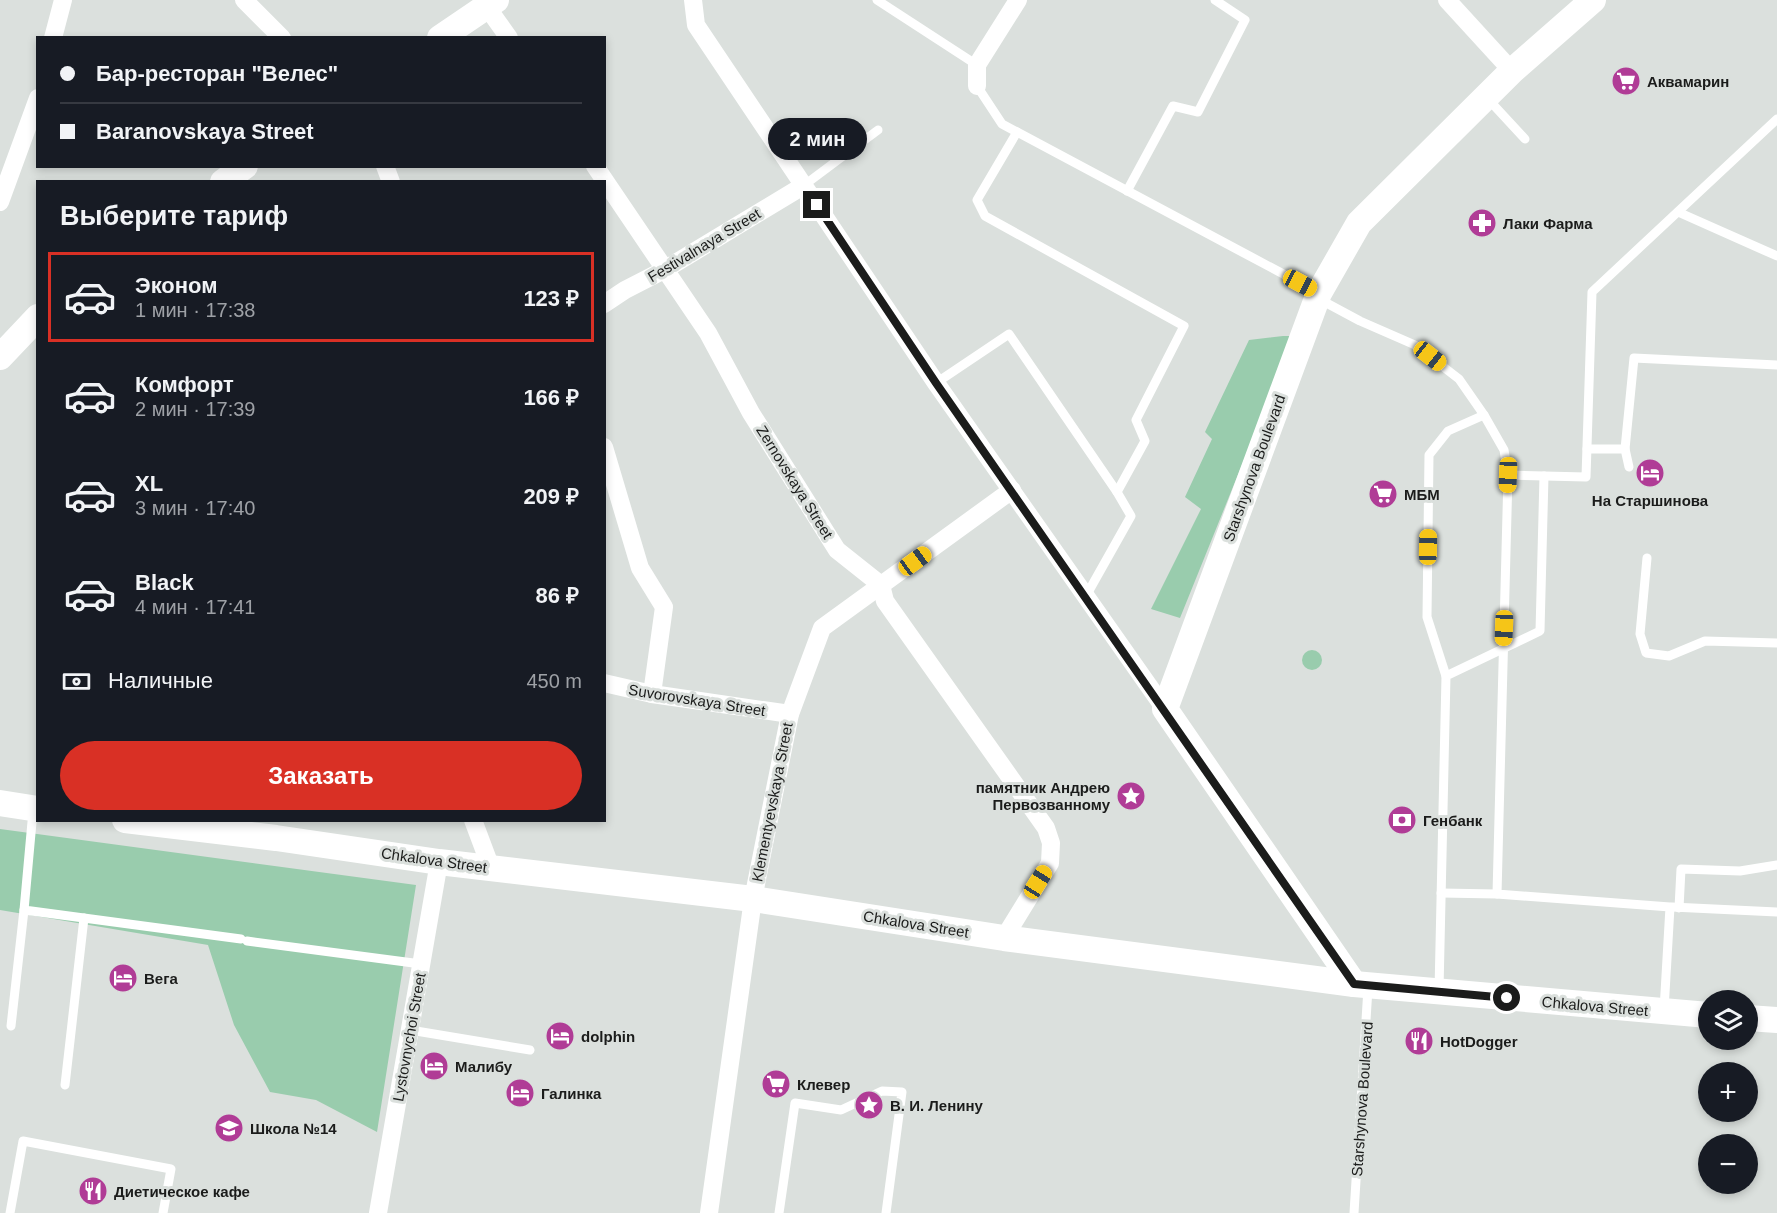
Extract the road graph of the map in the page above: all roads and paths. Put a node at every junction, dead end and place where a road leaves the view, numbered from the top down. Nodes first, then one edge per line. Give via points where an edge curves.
1 (63, 0) edge
2 (244, 0) edge
3 (693, 0) edge
4 (877, 0) edge
5 (1018, 0) edge
6 (1215, 0) edge
7 (1447, 0) edge
8 (1593, 0) edge
9 (488, 2) edge
10 (54, 36) edge
11 (280, 36) edge
12 (443, 36) edge
13 (508, 36) edge
14 (978, 65) junction
15 (1512, 71) junction
16 (976, 86) joint
17 (1486, 97) junction
18 (36, 103) edge
19 (1777, 119) edge
20 (878, 130) dead end
21 (1017, 132) junction
22 (1525, 140) dead end
23 (606, 183) edge
24 (803, 186) junction
25 (1128, 191) junction
26 (0, 202) edge
27 (1678, 212) junction
28 (1777, 256) edge
29 (664, 270) junction
30 (1318, 295) junction
31 (606, 303) edge
32 (36, 319) edge
33 (0, 357) edge
34 (1777, 365) edge
35 (936, 383) junction
36 (1484, 414) junction
37 (1587, 449) junction
38 (1625, 449) junction
39 (606, 454) edge
40 (1629, 467) dead end
41 (1508, 475) junction
42 (1544, 476) junction
43 (1012, 490) junction
44 (1117, 492) junction
45 (1647, 558) dead end
46 (881, 585) junction
47 (1086, 596) junction
48 (1777, 643) edge
49 (1504, 649) junction
50 (1446, 676) junction
51 (606, 683) edge
52 (652, 694) junction
53 (1165, 709) junction
54 (790, 714) junction
55 (0, 803) edge
56 (35, 808) edge
57 (157, 822) edge
58 (474, 822) edge
59 (274, 829) edge
60 (439, 862) junction
61 (1777, 865) edge
62 (491, 868) junction
63 (1441, 893) junction
64 (1497, 894) junction
65 (753, 899) junction
66 (1674, 907) junction
67 (24, 910) junction
68 (1777, 912) edge
69 (84, 918) junction
70 (1004, 938) junction
71 (422, 964) junction
72 (1362, 985) junction
73 (1439, 992) junction
74 (1664, 1012) junction
75 (1698, 1014) edge
76 (1758, 1019) edge
77 (1777, 1020) edge
78 (11, 1026) dead end
79 (410, 1030) junction
80 (530, 1050) dead end
81 (65, 1084) dead end
82 (10, 1213) edge
83 (163, 1213) edge
84 (378, 1213) edge
85 (709, 1213) edge
86 (779, 1213) edge
87 (886, 1213) edge
88 (1354, 1213) edge

1 - 10 street
2 - 11 street
3 - 24 street via 696,25
4 - 14 lane
5 - 14 street
6 - 25 lane via 1245,20 1198,112 1173,106
7 - 15 street
8 - 15 main road, Starshynova Boulevard
9 - 12 main road
9 - 13 street
14 - 16 street
15 - 17 main road, Starshynova Boulevard
16 - 21 lane via 1002,124
17 - 22 lane
17 - 30 main road, Starshynova Boulevard via 1359,223
18 - 26 street
19 - 27 lane
20 - 24 lane
21 - 25 lane
21 - 44 lane via 977,200 985,216 1184,326 1136,420 1145,441
23 - 29 street, Zernovskaya Street
24 - 29 street, Festivalnaya Street
24 - 35 street
25 - 30 lane
27 - 28 lane
27 - 37 lane via 1592,292
29 - 31 street, Festivalnaya Street
29 - 46 street, Zernovskaya Street via 708,333 751,413 837,550
30 - 36 lane via 1360,321 1415,345 1459,379
30 - 53 main road, Starshynova Boulevard
32 - 33 main road
34 - 38 lane via 1634,358
35 - 43 street
35 - 44 lane via 1009,334
36 - 41 lane via 1504,450
36 - 50 lane via 1448,431 1429,455 1427,616
37 - 38 lane
37 - 42 lane via 1586,477
38 - 40 lane
39 - 52 street via 640,568 664,607
41 - 42 lane
41 - 49 lane
42 - 49 lane via 1540,631
43 - 46 street, Klementyevskaya Street
43 - 47 street
44 - 47 lane via 1131,516
45 - 48 lane via 1640,634 1646,653 1669,656 1705,641
46 - 54 street, Klementyevskaya Street via 822,628
46 - 70 street, Zernovskaya Street via 885,601 1046,828 1051,843 1050,863
47 - 53 street
49 - 50 lane
49 - 64 lane
50 - 63 lane
51 - 52 street, Suvorovskaya Street
52 - 54 street, Suvorovskaya Street
53 - 72 main road
54 - 65 street, Klementyevskaya Street
55 - 56 main road
56 - 67 lane
57 - 59 main road, Chkalova Street
58 - 62 street
59 - 60 main road, Chkalova Street
60 - 62 main road, Chkalova Street
60 - 71 street, Lystovnychoi Street
61 - 66 lane via 1740,871 1682,869
62 - 65 main road, Chkalova Street
63 - 64 lane
63 - 73 lane
64 - 66 lane
65 - 70 main road, Chkalova Street
65 - 85 street, Klementyevskaya Street
66 - 68 lane
66 - 74 lane
67 - 69 lane
67 - 78 lane
69 - 71 lane
69 - 81 lane
70 - 72 main road, Chkalova Street
71 - 79 street, Lystovnychoi Street
72 - 73 main road, Chkalova Street
72 - 88 lane, Starshynova Boulevard
73 - 74 main road, Chkalova Street
74 - 75 main road, Chkalova Street
76 - 77 main road
79 - 80 lane
79 - 84 street, Lystovnychoi Street
82 - 83 lane via 23,1141 171,1169
86 - 87 lane via 795,1103 840,1110 882,1091 902,1092

